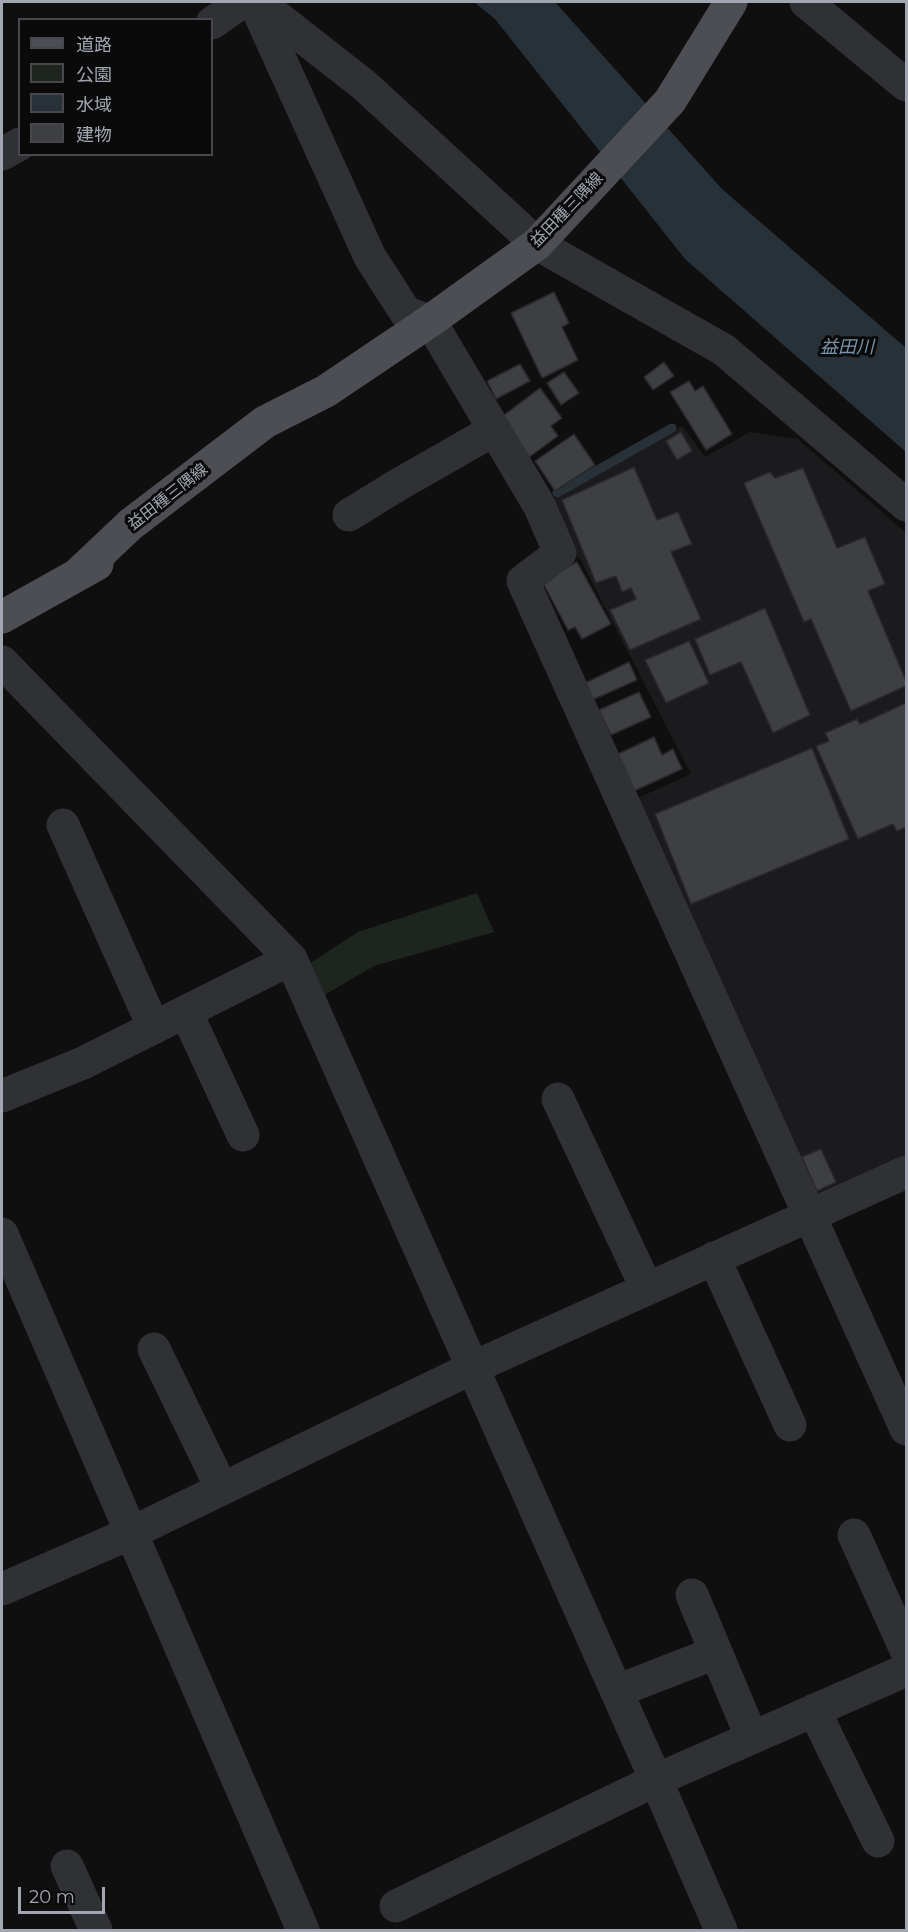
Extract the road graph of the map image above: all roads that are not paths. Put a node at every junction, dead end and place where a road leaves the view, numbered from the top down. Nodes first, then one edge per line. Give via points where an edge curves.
1 (253, 2) edge
2 (731, 2) edge
3 (806, 2) edge
4 (213, 22) edge
5 (906, 85) edge
6 (18, 145) edge
7 (2, 154) edge
8 (537, 244) junction
9 (430, 321) junction
10 (494, 430) junction
11 (906, 505) edge
12 (349, 515) dead end
13 (2, 617) edge
14 (2, 662) edge
15 (63, 825) dead end
16 (291, 959) junction
17 (186, 1011) junction
18 (154, 1028) junction
19 (2, 1096) edge
20 (558, 1099) dead end
21 (243, 1135) dead end
22 (906, 1172) edge
23 (809, 1216) junction
24 (2, 1234) edge
25 (714, 1258) junction
26 (647, 1289) junction
27 (154, 1348) dead end
28 (472, 1368) junction
29 (790, 1425) dead end
30 (906, 1429) edge
31 (222, 1489) junction
32 (131, 1533) junction
33 (855, 1534) dead end
34 (2, 1589) edge
35 (692, 1595) dead end
36 (906, 1650) edge
37 (715, 1653) junction
38 (906, 1670) edge
39 (617, 1691) junction
40 (814, 1710) junction
41 (752, 1738) junction
42 (656, 1780) junction
43 (878, 1841) dead end
44 (67, 1866) dead end
45 (396, 1906) dead end
46 (96, 1930) edge
47 (303, 1930) edge
48 (721, 1930) edge

1 - 4 street
1 - 8 street via 364,85
1 - 9 street via 370,257 406,313
2 - 8 main road, 益田種三隅線 via 670,101
3 - 5 street
6 - 7 street
8 - 9 main road, 益田種三隅線
8 - 11 street via 724,350
9 - 10 street
9 - 13 main road, 益田種三隅線 via 326,391 276,436 140,539
10 - 12 street
10 - 23 street via 539,505 560,553 523,581
14 - 16 street
15 - 18 street
16 - 17 street
16 - 28 street
17 - 18 street
17 - 21 street
18 - 19 street via 83,1064
20 - 26 street
22 - 23 street
23 - 25 street
23 - 30 street
24 - 32 street
25 - 26 street
25 - 29 street
26 - 28 street
27 - 31 street
28 - 31 street
28 - 39 street
31 - 32 street
32 - 34 street
32 - 47 street
33 - 36 street
35 - 37 street
37 - 39 street
37 - 41 street
38 - 40 street
39 - 42 street
40 - 41 street
40 - 43 street
41 - 42 street
42 - 45 street
42 - 48 street
44 - 46 street

